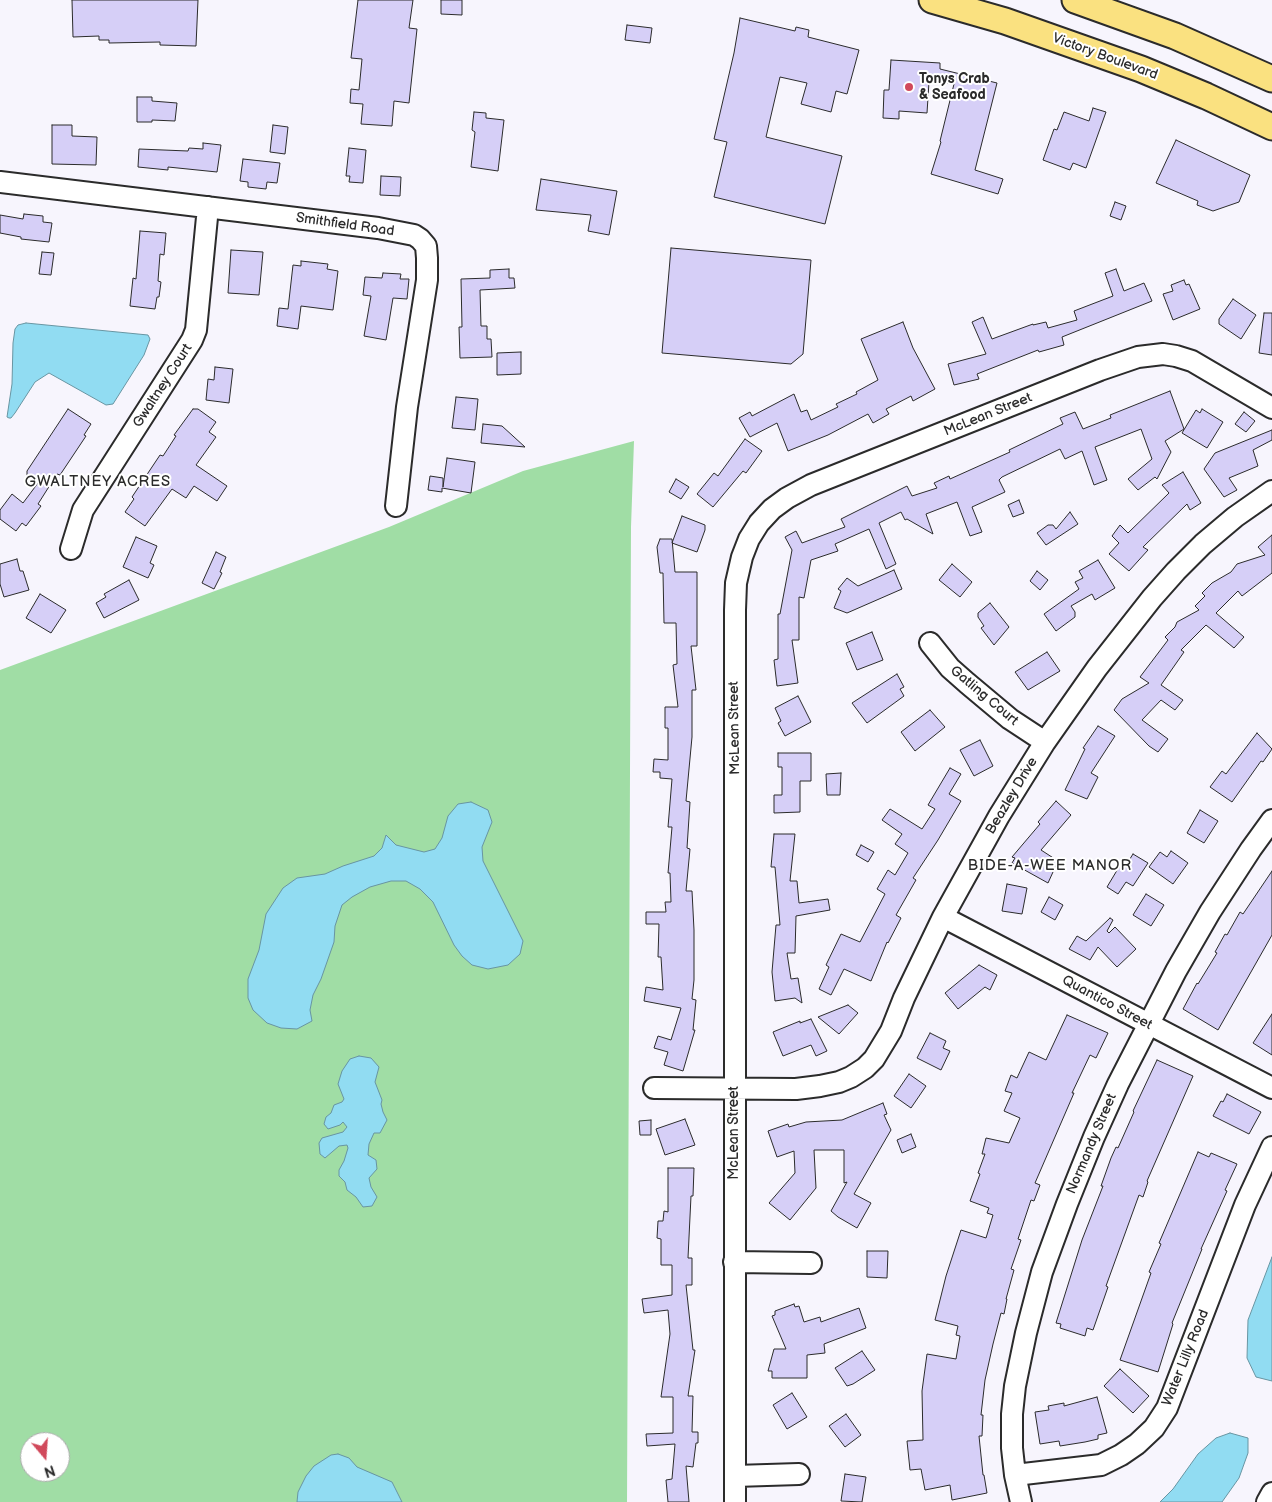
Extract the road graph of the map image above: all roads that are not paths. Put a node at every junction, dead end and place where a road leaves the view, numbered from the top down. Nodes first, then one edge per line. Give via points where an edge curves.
1 (932, 0) edge
2 (1075, 0) edge
3 (1272, 79) edge
4 (1272, 127) edge
5 (0, 182) edge
6 (208, 207) junction
7 (1272, 408) edge
8 (1272, 492) edge
9 (396, 506) dead end
10 (71, 549) dead end
11 (930, 642) dead end
12 (1045, 742) junction
13 (1272, 820) edge
14 (943, 917) junction
15 (1148, 1025) junction
16 (654, 1088) dead end
17 (734, 1088) junction
18 (1272, 1088) edge
19 (1272, 1147) edge
20 (734, 1262) junction
21 (811, 1263) dead end
22 (799, 1474) dead end
23 (1015, 1475) junction
24 (735, 1476) junction
25 (1272, 1493) edge
26 (735, 1502) edge
27 (1021, 1502) edge
28 (1267, 1502) edge

1 - 4 main road, Victory Boulevard via 1104,55
2 - 3 main road via 1175,36
5 - 6 street, Smithfield Road
6 - 9 street, Smithfield Road via 378,228 414,235 426,246 427,280 407,407
6 - 10 street, Gwaltney Court via 196,330 192,340 83,510
7 - 17 street, McLean Street via 1192,361 1162,354 1138,357 811,485 780,503 759,523 742,557 734,610
8 - 12 street, Beazley Drive via 1235,517 1176,570 1097,668
11 - 12 street, Gatling Court via 950,668 967,683 1010,719
12 - 14 street, Beazley Drive
13 - 15 street, Normandy Street via 1210,912
14 - 15 street, Quantico Street
14 - 17 street, Beazley Drive via 891,1031 865,1068 851,1077 820,1086
15 - 18 street, Quantico Street
15 - 23 street, Normandy Street via 1094,1137 1042,1272 1026,1333 1012,1414
16 - 17 street, Beazley Drive
17 - 20 street, McLean Street
19 - 23 street, Water Lilly Road via 1245,1205 1167,1408 1154,1428 1122,1455 1100,1465
20 - 21 street
20 - 24 street, McLean Street
22 - 24 street
23 - 27 street, Normandy Street
24 - 26 street, McLean Street
25 - 28 street

